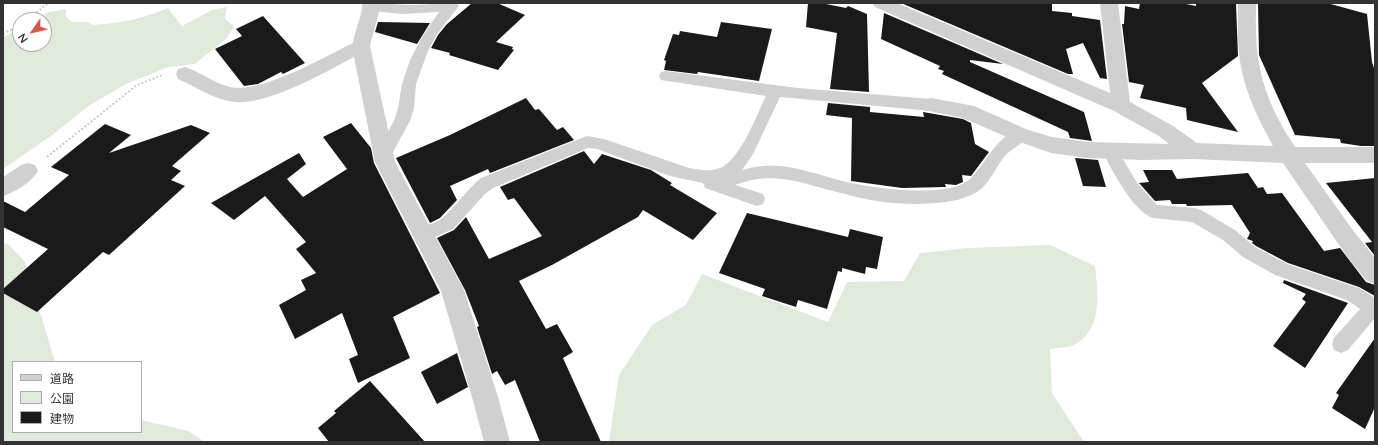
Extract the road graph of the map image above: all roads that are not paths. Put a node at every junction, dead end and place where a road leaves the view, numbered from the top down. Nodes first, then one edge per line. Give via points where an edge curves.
1 (881, 3) edge
2 (1109, 3) edge
3 (1247, 3) edge
4 (371, 5) edge
5 (361, 46) junction
6 (185, 74) road end
7 (666, 76) dead end
8 (776, 91) junction
9 (931, 105) joint
10 (1121, 106) junction
11 (1022, 136) junction
12 (1109, 150) junction
13 (1193, 150) junction
14 (384, 155) junction
15 (1289, 155) junction
16 (1375, 155) edge
17 (28, 171) road end
18 (704, 177) junction
19 (718, 186) junction
20 (3, 188) edge
21 (757, 198) dead end
22 (424, 235) junction
23 (1375, 274) edge
24 (1374, 307) edge
25 (1341, 344) dead end
26 (497, 442) edge

1 - 10 street
2 - 10 street
3 - 15 street via 1246,32 1252,74 1263,109
4 - 5 street
4 - 14 lane via 394,10 452,6 428,38 417,60 410,81 406,109 398,131
5 - 6 street via 260,92 237,95 215,90 201,80
5 - 14 street
7 - 8 lane
8 - 9 lane
8 - 18 lane via 739,164 731,171
9 - 11 street via 967,111
10 - 13 street via 1166,131
11 - 12 street via 1051,145
11 - 19 lane via 1003,148 982,178 972,187 941,196 883,196 791,173 769,171 729,180
12 - 13 street
12 - 24 lane via 1131,188 1153,211 1195,215 1229,235 1249,252 1281,270 1353,294
13 - 15 street
14 - 22 street via 385,162
15 - 16 street
15 - 23 street via 1354,249
17 - 20 street
18 - 19 lane via 707,182
18 - 22 lane via 690,176 598,143 587,142 487,183 447,224
19 - 21 lane
22 - 26 street via 452,290
24 - 25 lane

